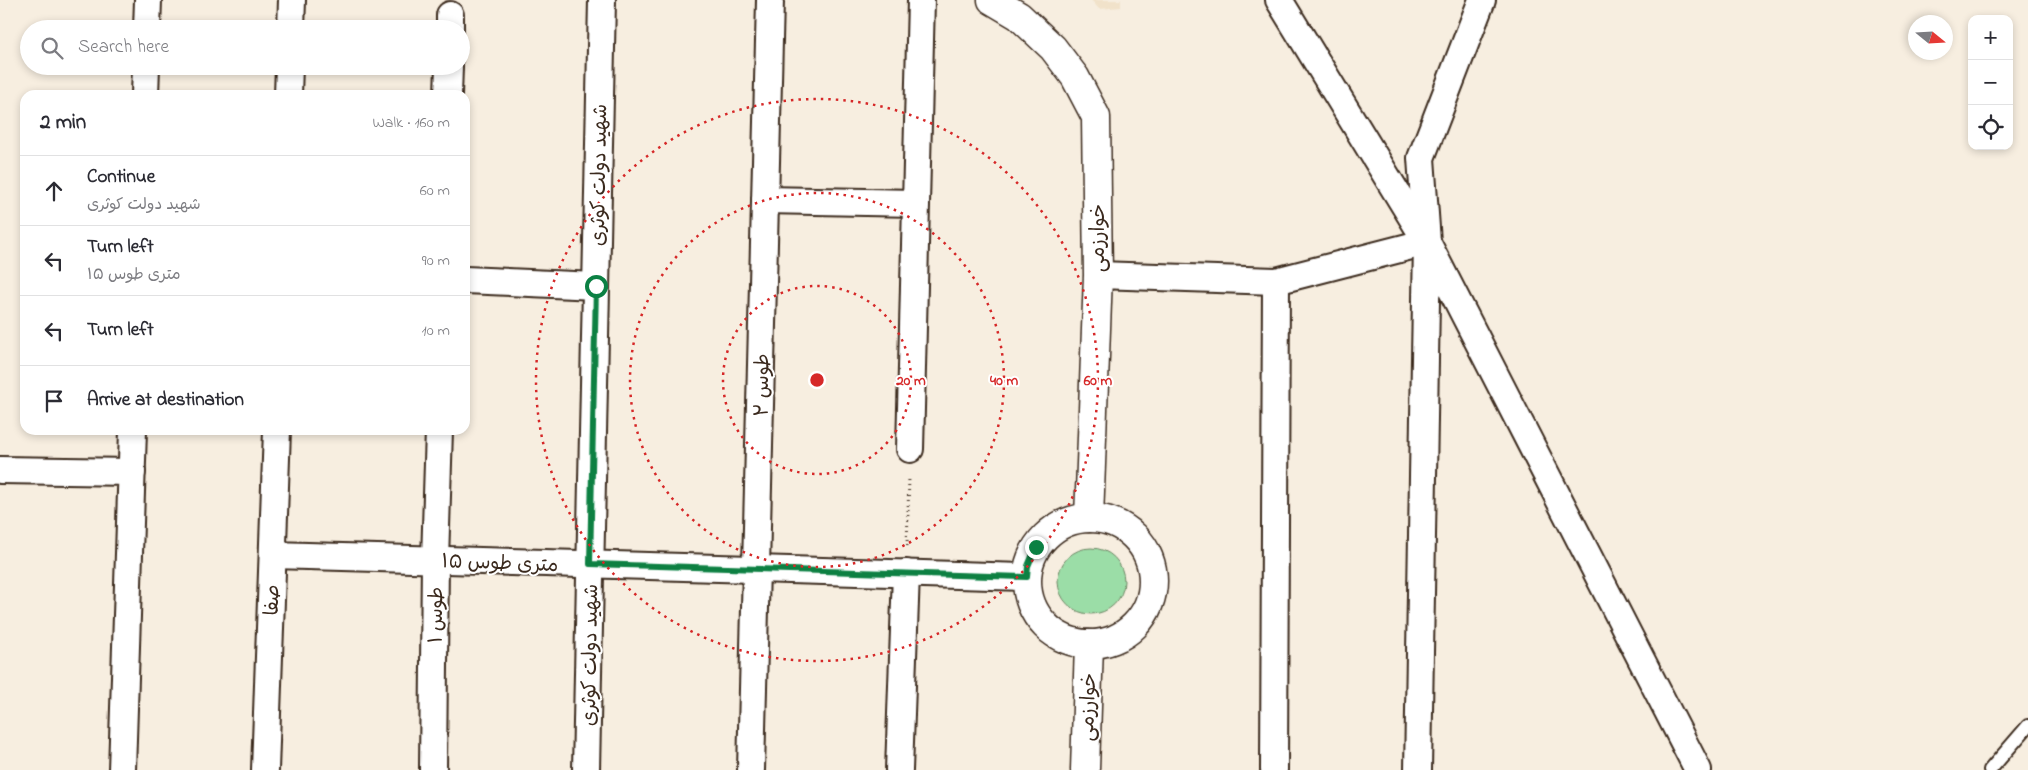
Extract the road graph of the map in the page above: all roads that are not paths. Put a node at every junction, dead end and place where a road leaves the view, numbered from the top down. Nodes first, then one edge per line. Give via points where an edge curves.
1 (148, 0) edge
2 (292, 0) edge
3 (602, 0) edge
4 (770, 0) edge
5 (921, 0) edge
6 (992, 0) edge
7 (1279, 0) edge
8 (1482, 0) edge
9 (147, 20) edge
10 (291, 20) edge
11 (146, 75) edge
12 (289, 75) edge
13 (449, 75) edge
14 (145, 90) edge
15 (288, 90) edge
16 (448, 90) edge
17 (765, 200) junction
18 (916, 203) junction
19 (1427, 242) junction
20 (1098, 275) junction
21 (470, 280) edge
22 (1276, 281) junction
23 (596, 286) junction
24 (133, 435) edge
25 (277, 435) edge
26 (439, 435) edge
27 (910, 449) road end
28 (0, 470) edge
29 (132, 472) junction
30 (1089, 518) junction
31 (273, 555) junction
32 (435, 560) junction
33 (590, 564) junction
34 (756, 569) junction
35 (906, 573) junction
36 (1027, 577) junction
37 (1089, 644) junction
38 (2028, 726) edge
39 (122, 770) edge
40 (265, 770) edge
41 (434, 770) edge
42 (586, 770) edge
43 (751, 770) edge
44 (899, 770) edge
45 (1085, 770) edge
46 (1274, 770) edge
47 (1418, 770) edge
48 (1698, 770) edge
49 (1990, 770) edge

1 - 9 street
2 - 10 street
3 - 23 street, شهید دولت کوثری
4 - 17 street, طوس ۲
5 - 18 street
6 - 20 street, خوارزمی via 1018,16 1053,48 1075,77 1096,118
7 - 19 street
8 - 19 street via 1421,158
11 - 14 street
12 - 15 street
13 - 16 street
17 - 18 street
17 - 34 street, طوس ۲
18 - 27 street
19 - 22 street
19 - 47 street
19 - 48 street
20 - 22 street
20 - 30 street, خوارزمی
21 - 23 street
22 - 46 street
23 - 33 street, شهید دولت کوثری
24 - 29 street
25 - 31 street, صفا
26 - 32 street, طوس ۱
28 - 29 street
29 - 39 street
30 - 36 street via 1068,521 1050,531 1036,547
30 - 37 street via 1110,521 1129,531 1143,546 1151,566 1153,587 1148,607 1136,624 1119,637
31 - 32 street, ۱۵ متری طوس
31 - 40 street, صفا
32 - 33 street, ۱۵ متری طوس
32 - 41 street, طوس ۱
33 - 34 street, ۱۵ متری طوس
33 - 42 street, شهید دولت کوثری
34 - 35 street, ۱۵ متری طوس
34 - 43 street, طوس ۲
35 - 36 street, ۱۵ متری طوس
35 - 44 street
36 - 37 street via 1026,587 1032,607 1043,624 1059,637
37 - 45 street, خوارزمی
38 - 49 lane

